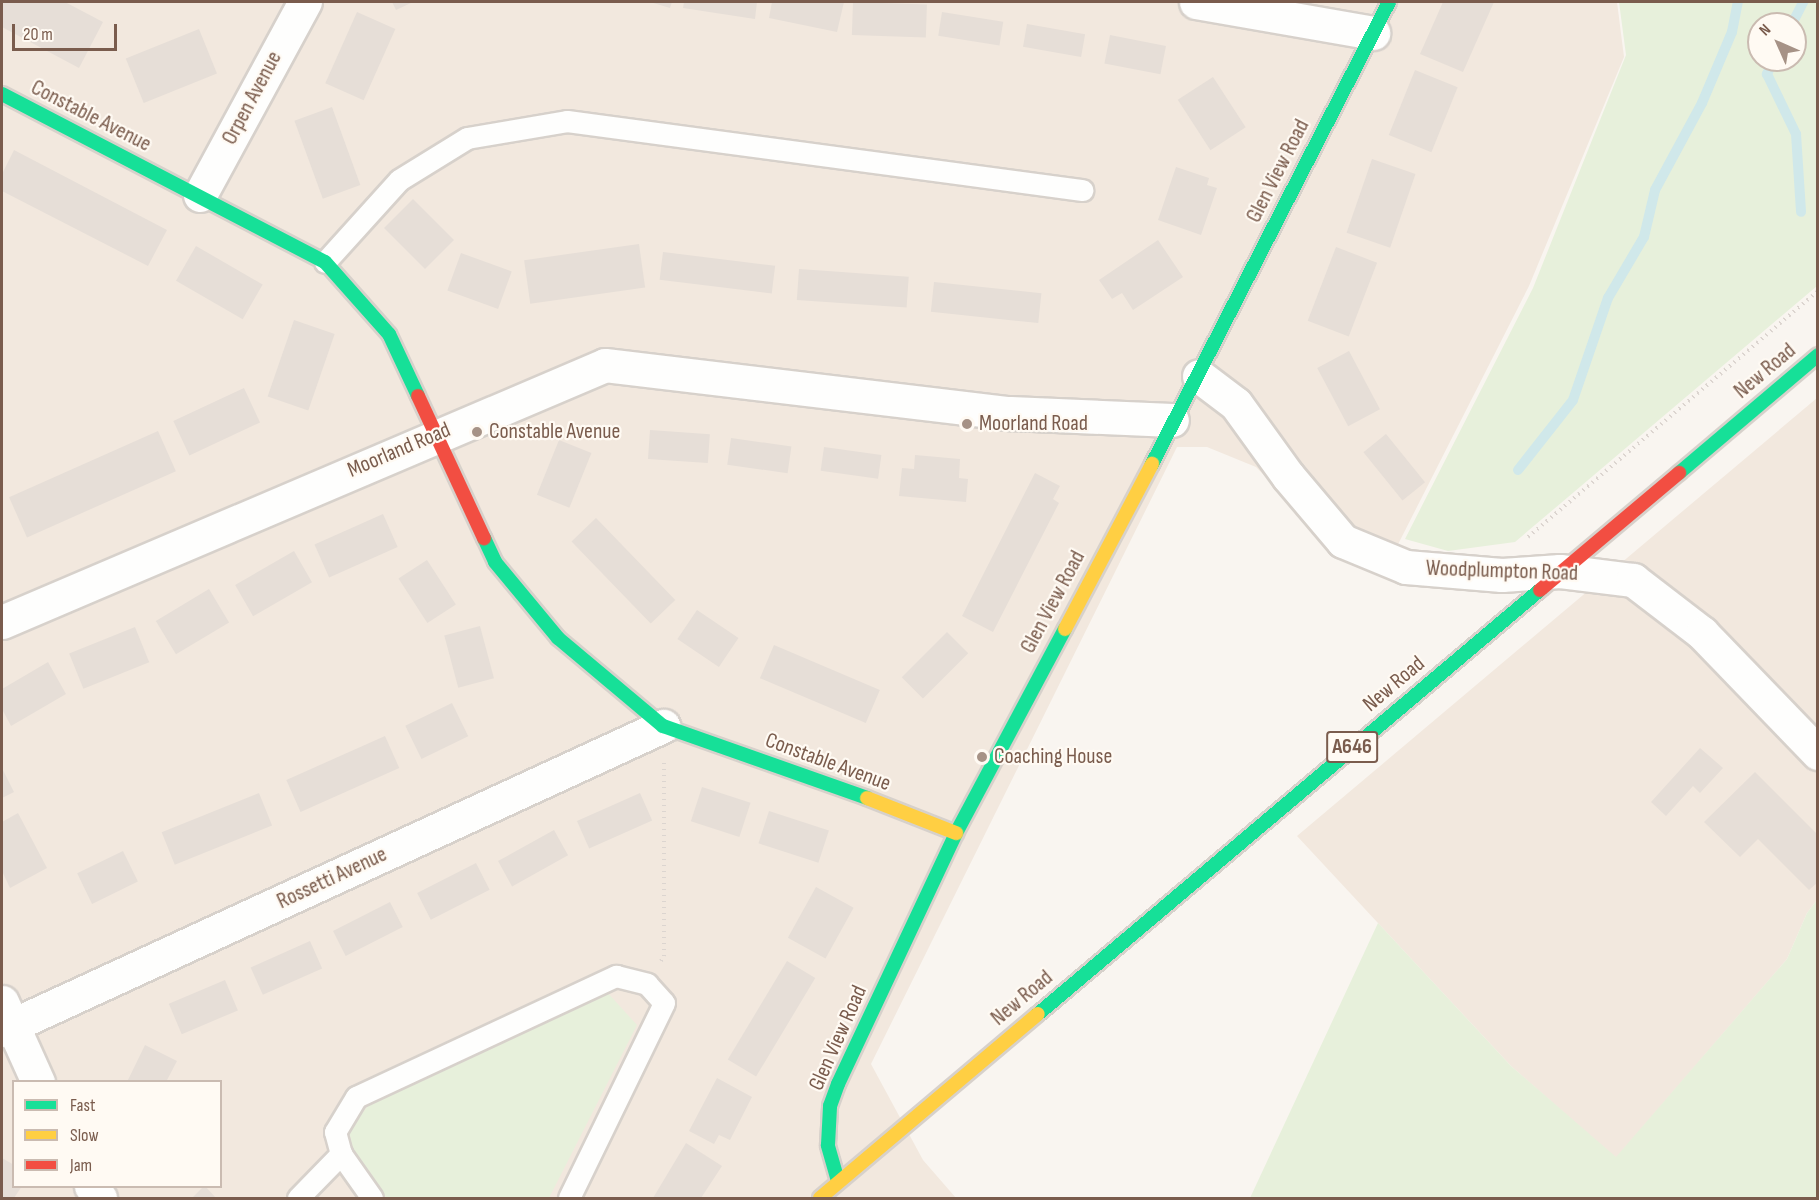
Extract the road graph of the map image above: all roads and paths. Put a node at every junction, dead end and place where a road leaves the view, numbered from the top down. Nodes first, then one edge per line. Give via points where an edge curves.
1 (305, 2) edge
2 (1196, 2) edge
3 (1389, 2) edge
4 (1373, 33) junction
5 (2, 94) edge
6 (1082, 190) dead end
7 (200, 195) junction
8 (325, 262) junction
9 (1818, 291) edge
10 (1818, 355) edge
11 (1199, 376) junction
12 (1172, 420) junction
13 (434, 434) junction
14 (1560, 571) junction
15 (1485, 574) junction
16 (2, 622) edge
17 (663, 726) junction
18 (1818, 753) edge
19 (956, 833) junction
20 (646, 984) junction
21 (5, 1019) edge
22 (37, 1080) edge
23 (341, 1154) junction
24 (838, 1182) junction
25 (298, 1198) edge
26 (372, 1198) edge
27 (569, 1198) edge
28 (819, 1198) edge

1 - 7 street, Orpen Avenue
2 - 4 street
3 - 4 main road, Glen View Road
4 - 11 main road, Glen View Road
5 - 7 main road, Constable Avenue
6 - 8 lane via 567,121 467,138 399,180
7 - 8 main road, Constable Avenue
8 - 13 main road, Constable Avenue via 389,334
9 - 15 path
10 - 14 main road, New Road / A646
11 - 12 main road, Glen View Road
11 - 15 street, Woodplumpton Road via 1236,404 1288,476 1343,541 1406,567
12 - 13 street, Moorland Road via 1010,413 605,365
12 - 19 main road, Glen View Road
13 - 16 street, Moorland Road
13 - 17 main road, Constable Avenue via 495,562 558,638
14 - 15 street, Woodplumpton Road
14 - 18 street, Woodplumpton Road via 1633,580 1702,633
14 - 24 main road, New Road / A646
17 - 19 main road, Constable Avenue
17 - 20 path via 664,956
17 - 21 street, Rossetti Avenue
19 - 24 main road, Glen View Road via 830,1106 828,1145
20 - 23 lane via 616,976 356,1097 334,1132
20 - 27 lane via 664,1003
21 - 22 street
23 - 25 lane
23 - 26 lane
24 - 28 main road, A646

